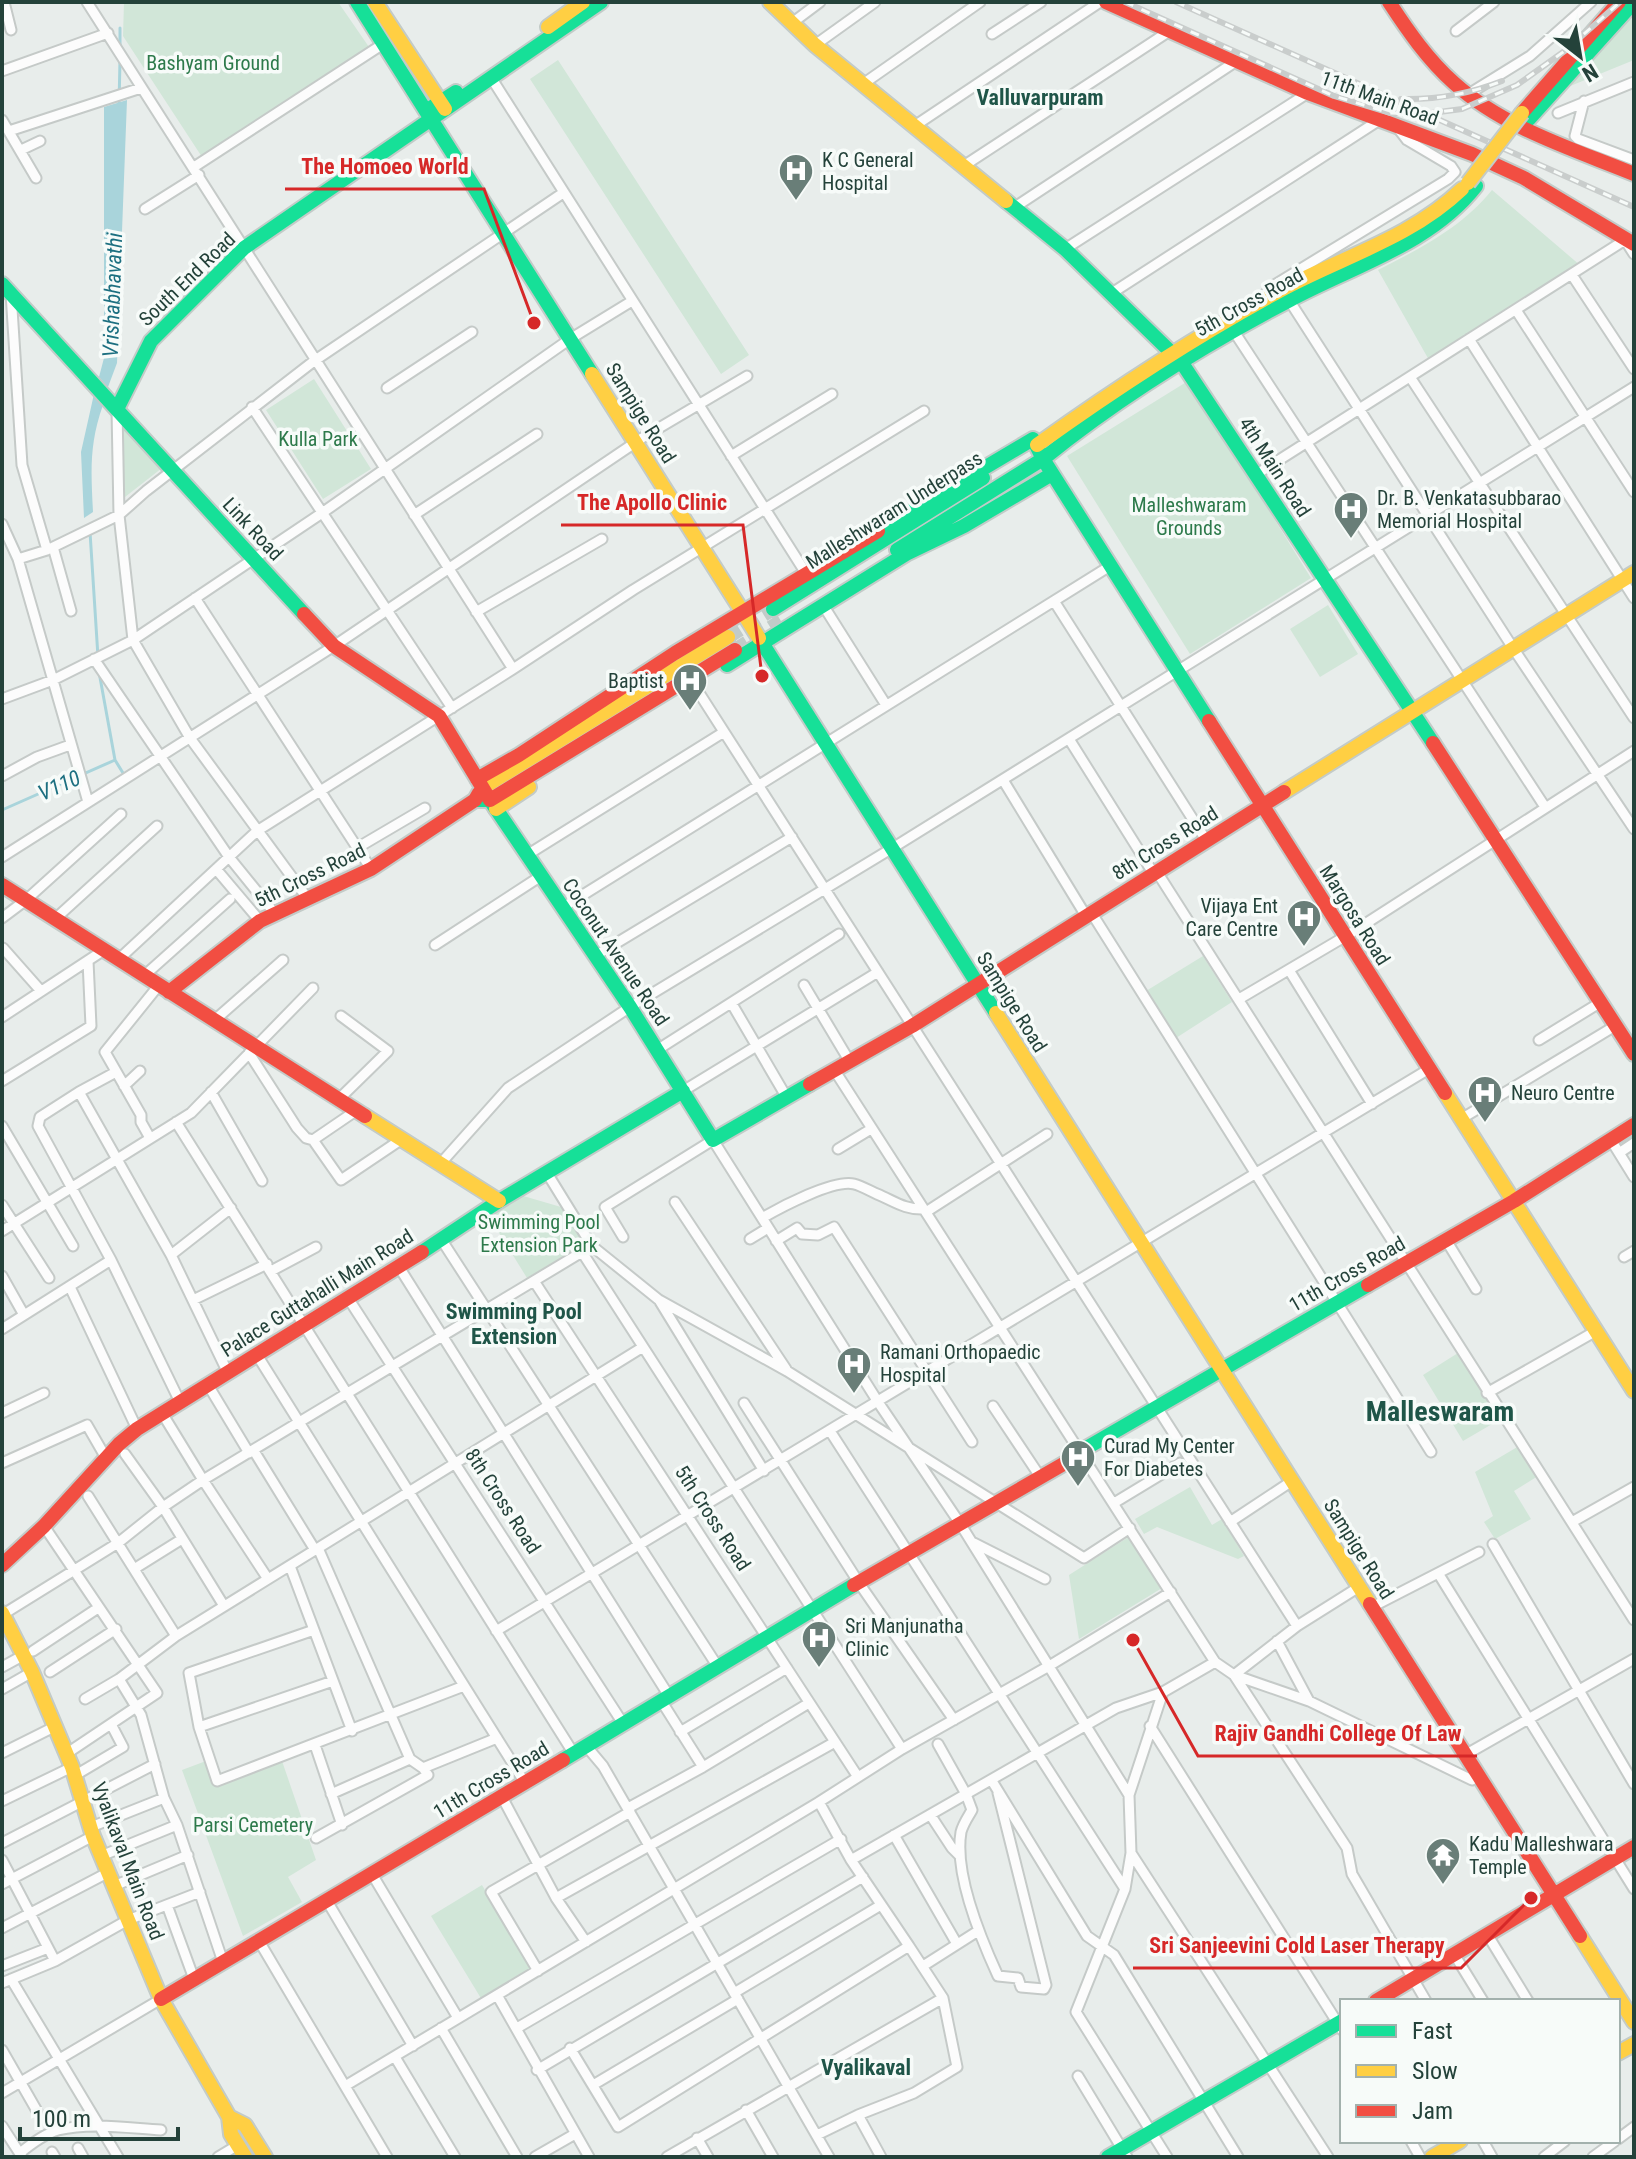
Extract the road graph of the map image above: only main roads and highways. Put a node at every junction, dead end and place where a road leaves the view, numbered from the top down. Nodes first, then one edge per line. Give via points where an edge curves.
1 (357, 2) edge
2 (375, 2) edge
3 (770, 2) edge
4 (1106, 2) edge
5 (1619, 2) edge
6 (1634, 2) edge
7 (590, 4) edge
8 (1393, 4) edge
9 (443, 106) junction
10 (429, 116) junction
11 (1525, 116) junction
12 (1634, 174) edge
13 (1472, 184) junction
14 (1630, 242) edge
15 (6, 288) edge
16 (1178, 358) junction
17 (117, 409) junction
18 (1038, 448) junction
19 (1052, 474) junction
20 (1628, 576) edge
21 (742, 612) junction
22 (777, 615) tunnel mouth
23 (762, 643) junction
24 (1412, 712) junction
25 (484, 795) junction
26 (1263, 806) junction
27 (2, 885) edge
28 (978, 984) junction
29 (164, 988) junction
30 (1634, 1054) edge
31 (683, 1091) junction
32 (1634, 1125) edge
33 (713, 1140) joint
34 (499, 1201) junction
35 (1514, 1201) junction
36 (1222, 1370) junction
37 (1634, 1391) edge
38 (1080, 1454) junction
39 (998, 1503) junction
40 (2, 1565) edge
41 (2, 1614) edge
42 (1634, 1847) edge
43 (1553, 1894) junction
44 (161, 1999) junction
45 (1379, 1999) edge
46 (1619, 1999) edge
47 (1620, 2000) edge
48 (1634, 2022) edge
49 (1340, 2026) edge
50 (229, 2117) junction
51 (1456, 2143) edge
52 (241, 2151) edge
53 (1125, 2153) edge
54 (265, 2157) edge
55 (1108, 2157) edge
56 (1432, 2157) edge

1 - 10 main road, Sampige Road
2 - 9 main road
3 - 16 main road, 4th Main Road via 815,45 1065,249
4 - 14 main road, 11th Main Road via 1308,93 1472,154 1524,178
5 - 11 main road
6 - 11 main road
7 - 9 main road
7 - 9 main road via 492,79
8 - 12 main road via 1431,59 1467,95 1528,130
9 - 10 main road, South End Road
10 - 17 main road, South End Road via 244,248 151,341
10 - 21 main road, Sampige Road
11 - 13 main road
13 - 16 main road, 5th Cross Road via 1406,229 1251,308
13 - 16 main road, 5th Cross Road via 1462,204 1412,240
15 - 17 main road, Link Road
16 - 18 main road, 5th Cross Road via 1076,432
16 - 24 main road, 4th Main Road
17 - 25 main road, Link Road via 334,646 446,712
18 - 19 main road, Margosa Road
18 - 21 main road via 1013,449
18 - 22 main road, Malleshwaram Underpass
19 - 23 main road via 906,554
19 - 26 main road, Margosa Road
20 - 24 main road, 8th Cross Road
21 - 23 main road, Sampige Road
21 - 25 main road via 519,755
23 - 25 main road via 694,685
23 - 28 main road, Sampige Road
24 - 26 main road, 8th Cross Road
24 - 30 main road, 4th Main Road
25 - 25 main road, 5th Cross Road via 731,644 518,784
25 - 29 main road, 5th Cross Road via 371,869 260,921
25 - 31 main road, Coconut Avenue Road
26 - 28 main road, 8th Cross Road
26 - 35 main road, Margosa Road
27 - 29 main road
28 - 33 main road, 8th Cross Road
28 - 36 main road, Sampige Road
29 - 34 main road via 216,1019 252,1050
31 - 33 main road, Coconut Avenue Road
31 - 34 main road, Palace Guttahalli Main Road
32 - 35 main road, 11th Cross Road via 1615,1146
34 - 40 main road, Palace Guttahalli Main Road via 137,1429
35 - 36 main road, 11th Cross Road
35 - 37 main road, Margosa Road
36 - 38 main road, 11th Cross Road
36 - 43 main road, Sampige Road
38 - 39 main road, 11th Cross Road
38 - 39 main road, 11th Cross Road
39 - 44 main road, 11th Cross Road
41 - 44 main road, Vyalikaval Main Road via 28,1653 101,1856
42 - 43 main road
43 - 45 main road
43 - 46 main road, Sampige Road
44 - 50 main road, Vyalikaval Main Road
47 - 48 main road, Sampige Road
49 - 53 main road via 1203,2100
50 - 52 main road, Vyalikaval Main Road
50 - 54 main road, Vyalikaval Main Road via 245,2125
51 - 56 main road
53 - 55 main road

